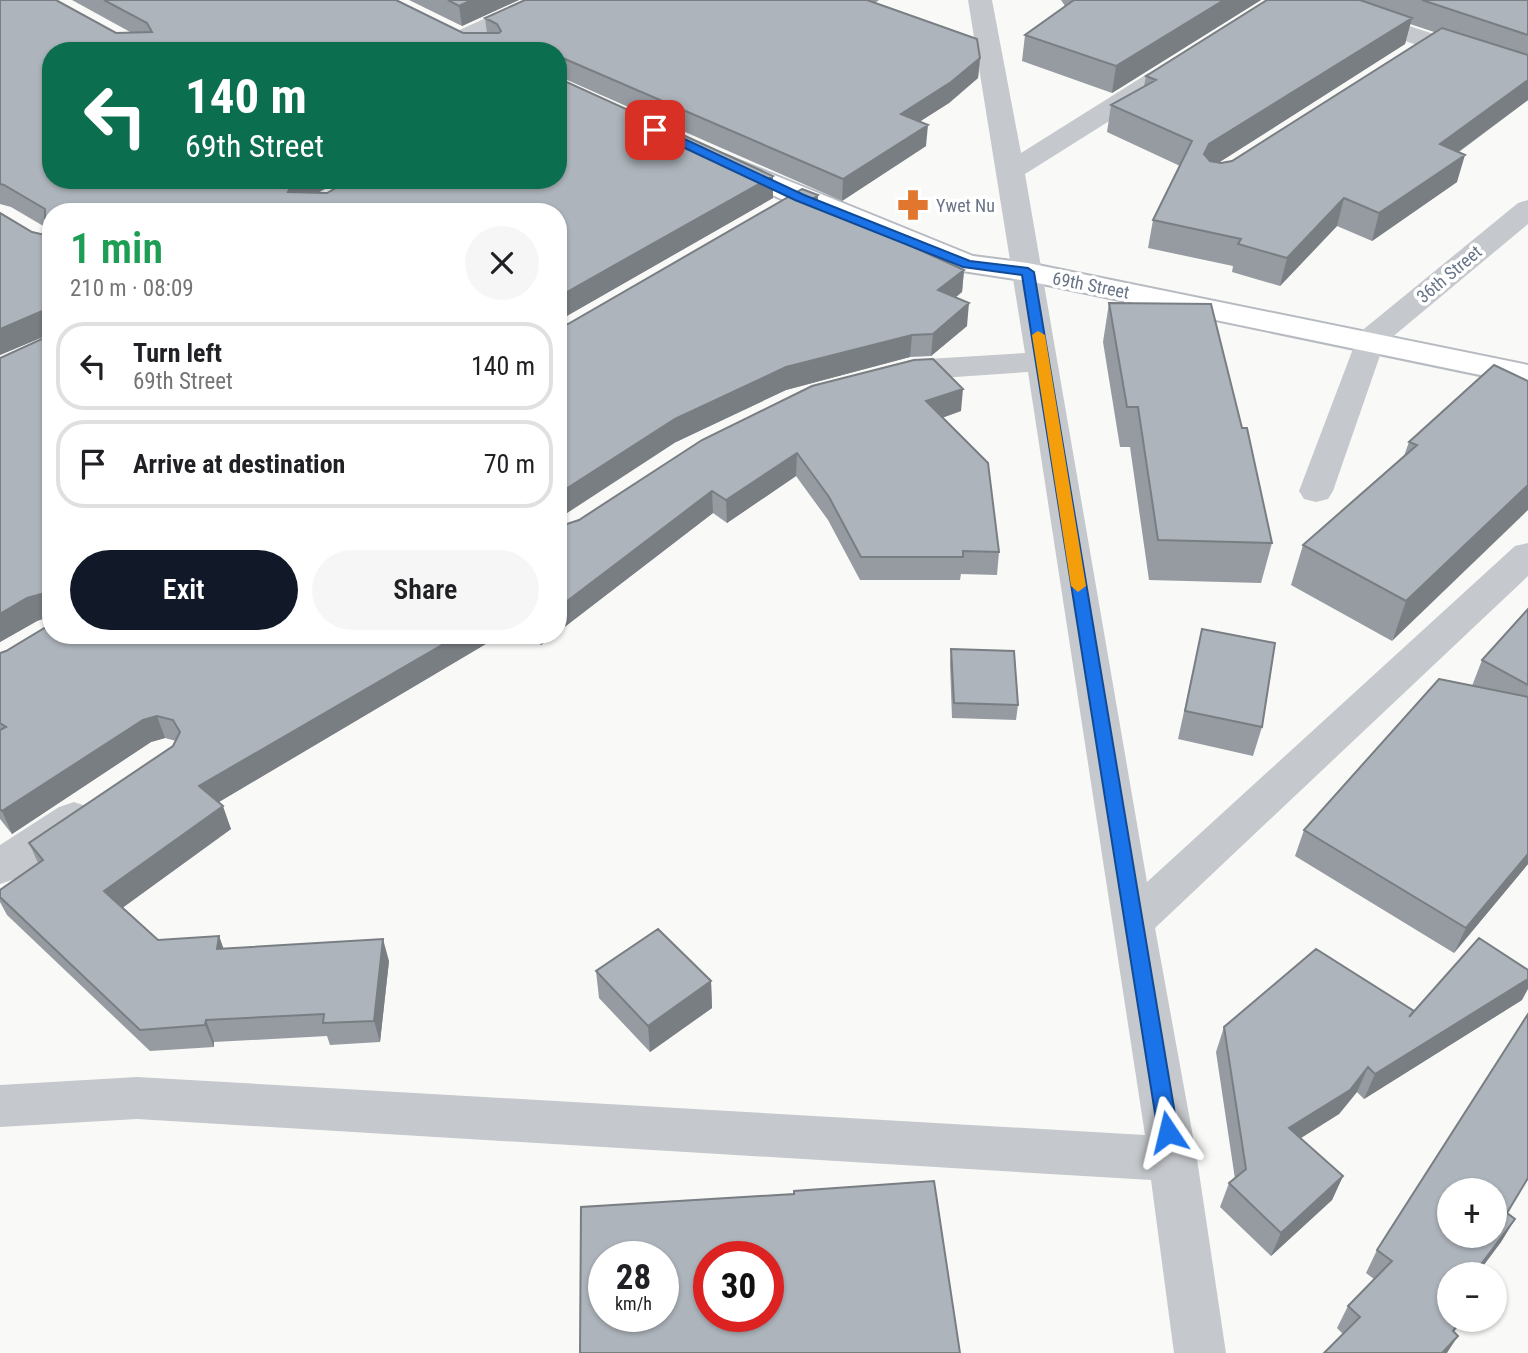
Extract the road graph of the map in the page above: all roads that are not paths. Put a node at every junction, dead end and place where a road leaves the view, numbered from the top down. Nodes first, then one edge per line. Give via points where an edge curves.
1 (545, 0) edge
2 (980, 0) edge
3 (1306, 0) edge
4 (450, 33) joint
5 (469, 42) edge
6 (1430, 42) junction
7 (1407, 56) edge
8 (1180, 64) edge
9 (1528, 74) edge
10 (703, 152) edge
11 (1009, 172) junction
12 (1528, 209) edge
13 (1028, 272) junction
14 (1370, 340) junction
15 (1042, 360) junction
16 (1528, 375) edge
17 (861, 383) edge
18 (1315, 491) dead end
19 (1528, 555) edge
20 (100, 800) edge
21 (0, 867) edge
22 (1132, 922) junction
23 (0, 1106) edge
24 (1172, 1158) junction
25 (1200, 1353) edge

1 - 4 street
2 - 11 street
3 - 6 street
4 - 5 main road
6 - 7 street
6 - 9 street
8 - 11 street
10 - 13 main road, 69th Street via 788,204 967,264
11 - 13 street
12 - 14 street, 36th Street
13 - 14 main road, 69th Street
13 - 15 street
14 - 16 main road, 69th Street
14 - 18 street
15 - 17 street via 911,370
15 - 22 street
19 - 22 street
20 - 21 street
22 - 24 street
23 - 24 street via 137,1098
24 - 25 street

